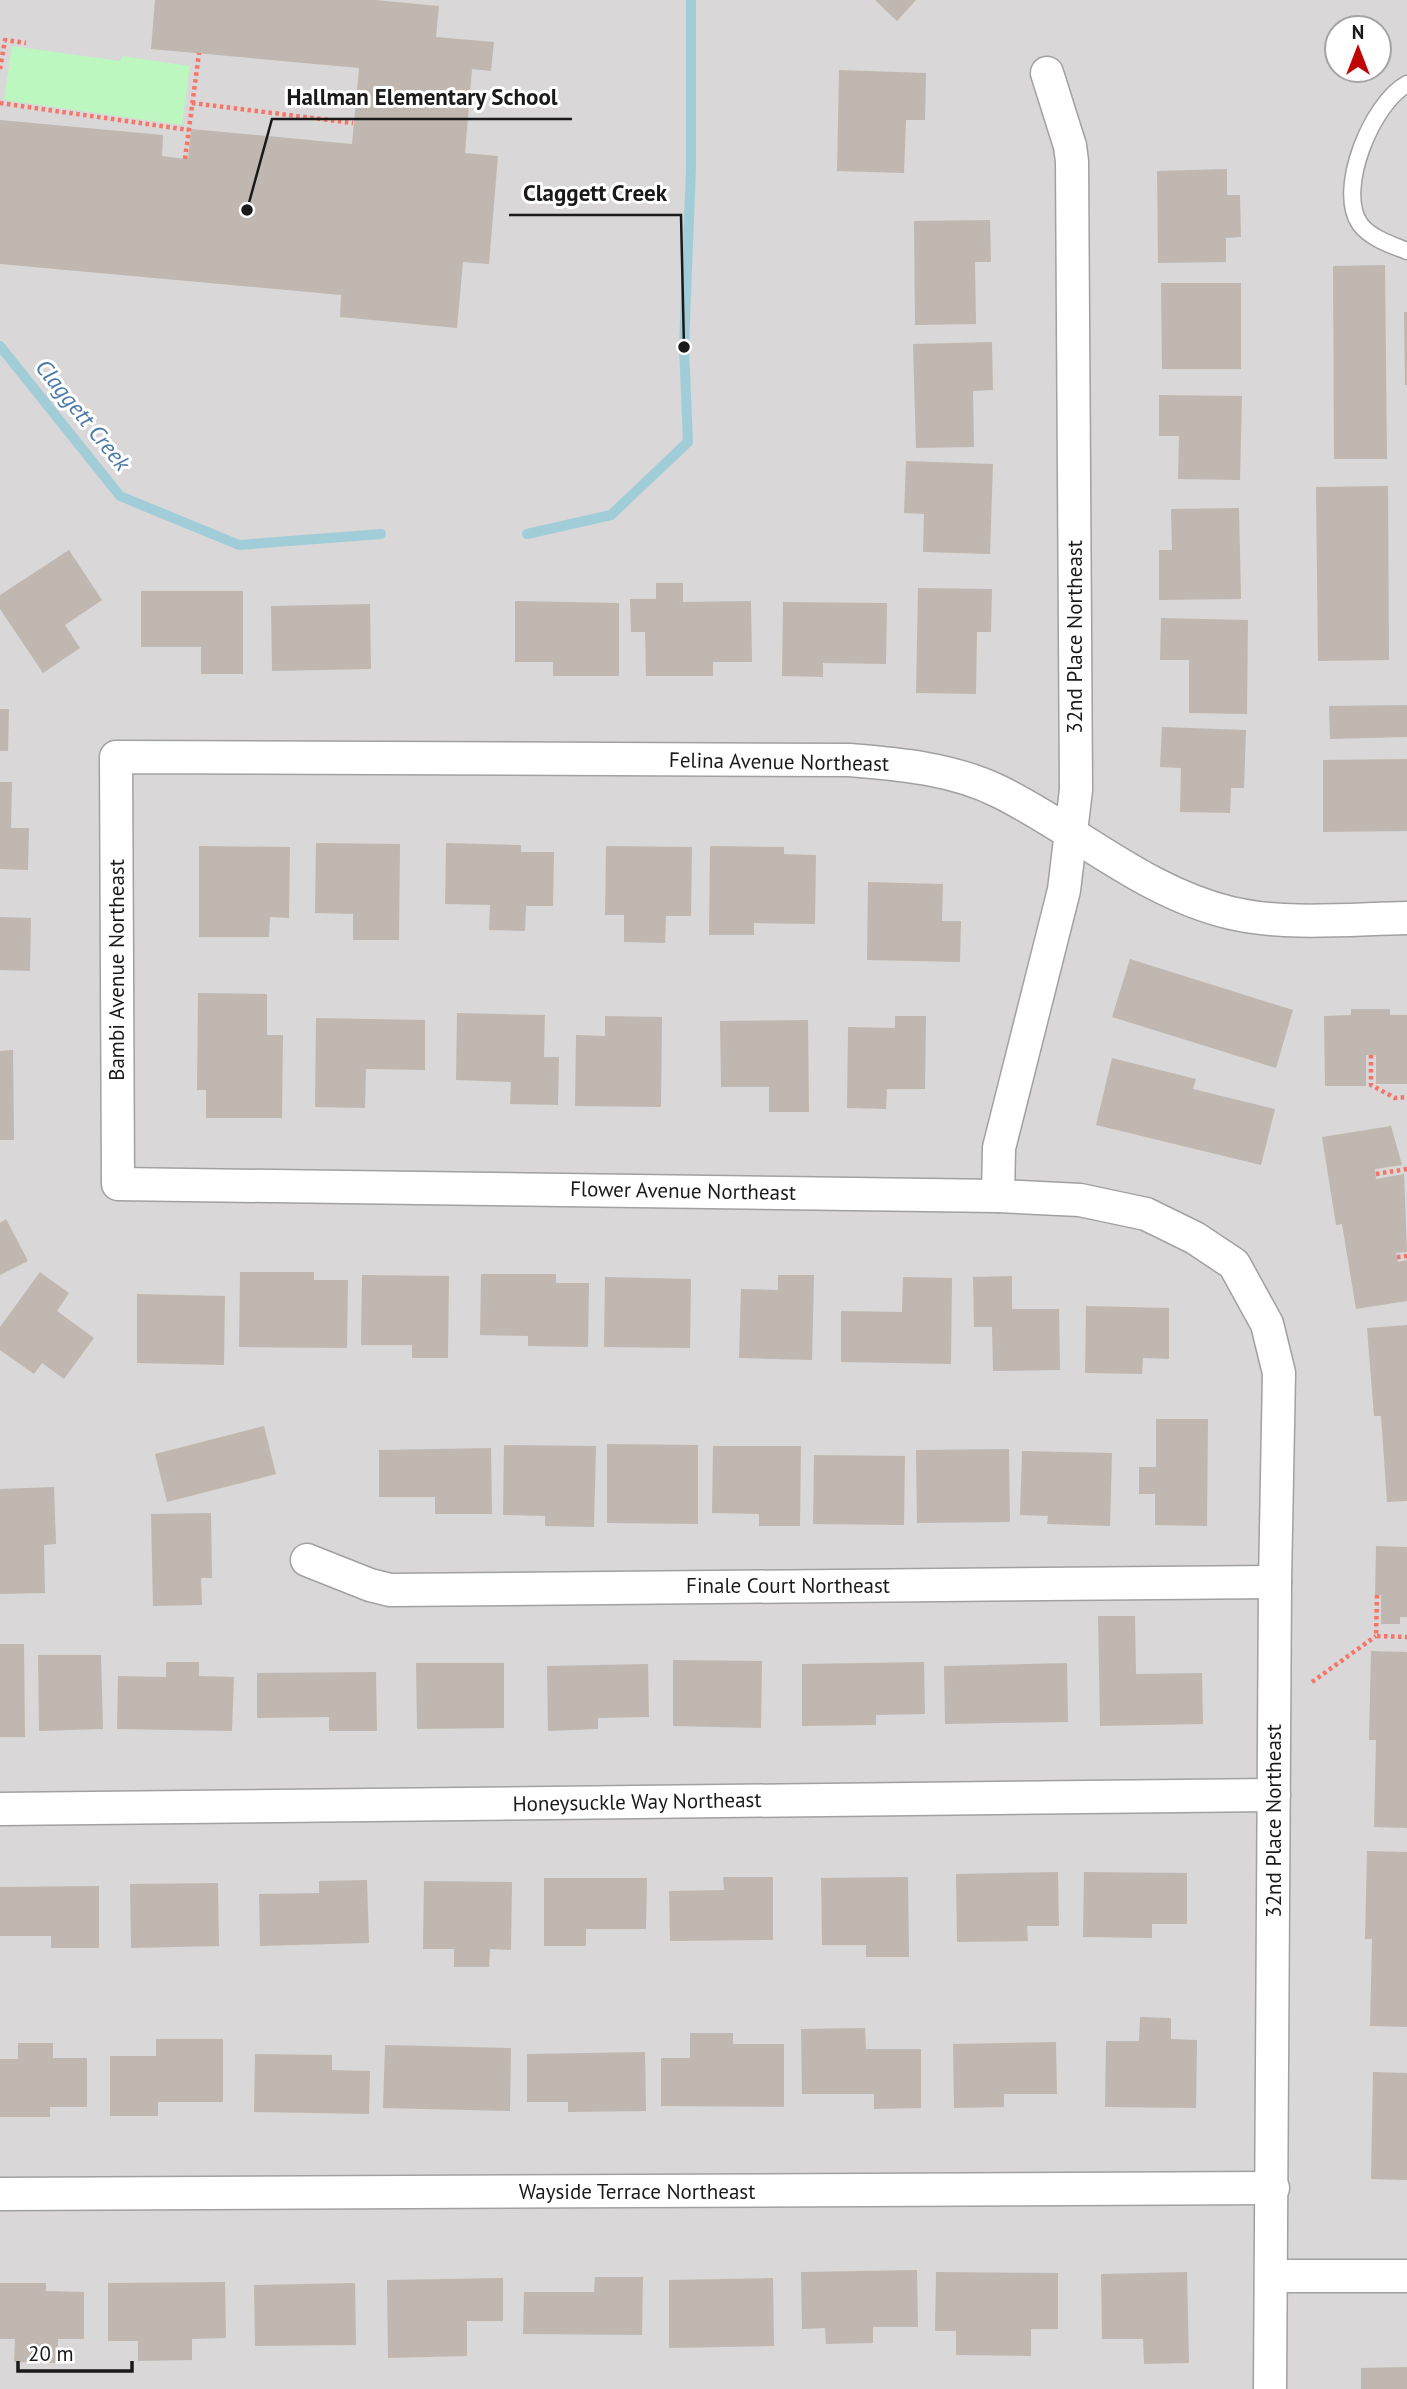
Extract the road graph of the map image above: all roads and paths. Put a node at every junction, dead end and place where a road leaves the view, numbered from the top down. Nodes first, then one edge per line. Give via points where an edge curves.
1 (26, 43) dead end
2 (199, 53) dead end
3 (0, 69) edge
4 (1047, 73) dead end
5 (1407, 84) edge
6 (0, 103) edge
7 (192, 103) junction
8 (354, 124) dead end
9 (189, 130) junction
10 (185, 159) dead end
11 (1407, 251) edge
12 (116, 757) joint
13 (1073, 835) junction
14 (1407, 918) edge
15 (1371, 1055) dead end
16 (1407, 1097) edge
17 (1407, 1169) edge
18 (1376, 1174) dead end
19 (118, 1184) joint
20 (998, 1196) junction
21 (1407, 1256) edge
22 (1397, 1257) dead end
23 (1234, 1264) joint
24 (307, 1560) dead end
25 (1275, 1582) junction
26 (1377, 1595) dead end
27 (1376, 1636) junction
28 (1407, 1637) edge
29 (1312, 1682) dead end
30 (1274, 1796) junction
31 (0, 1809) edge
32 (1273, 2189) junction
33 (0, 2194) edge
34 (1273, 2276) junction
35 (1407, 2276) edge
36 (1270, 2389) edge

1 - 3 path via 5,40
2 - 7 path
4 - 13 street, 32nd Place Northeast via 1072,161
5 - 11 lane via 1383,104 1367,132 1354,194 1361,226
6 - 9 path
7 - 8 path
7 - 9 path
9 - 10 path
12 - 13 street, Felina Avenue Northeast via 892,764 938,771 997,791
12 - 19 street, Bambi Avenue Northeast
13 - 14 street, Felina Avenue Northeast via 1137,873 1230,913 1276,919
13 - 20 street, 32nd Place Northeast via 1064,890 999,1149
15 - 16 path via 1371,1085 1395,1097
17 - 18 path
19 - 20 street, Flower Avenue Northeast
20 - 23 street, Flower Avenue Northeast via 1080,1200 1146,1214
21 - 22 path
23 - 25 street, 32nd Place Northeast via 1267,1324 1279,1373
24 - 25 street, Finale Court Northeast via 390,1590
25 - 30 street, 32nd Place Northeast
26 - 27 path
27 - 28 path
27 - 29 path
30 - 31 street, Honeysuckle Way Northeast
30 - 32 street, 32nd Place Northeast
32 - 33 street, Wayside Terrace Northeast
32 - 34 street, 32nd Place Northeast
34 - 35 street
34 - 36 street, 32nd Place Northeast

